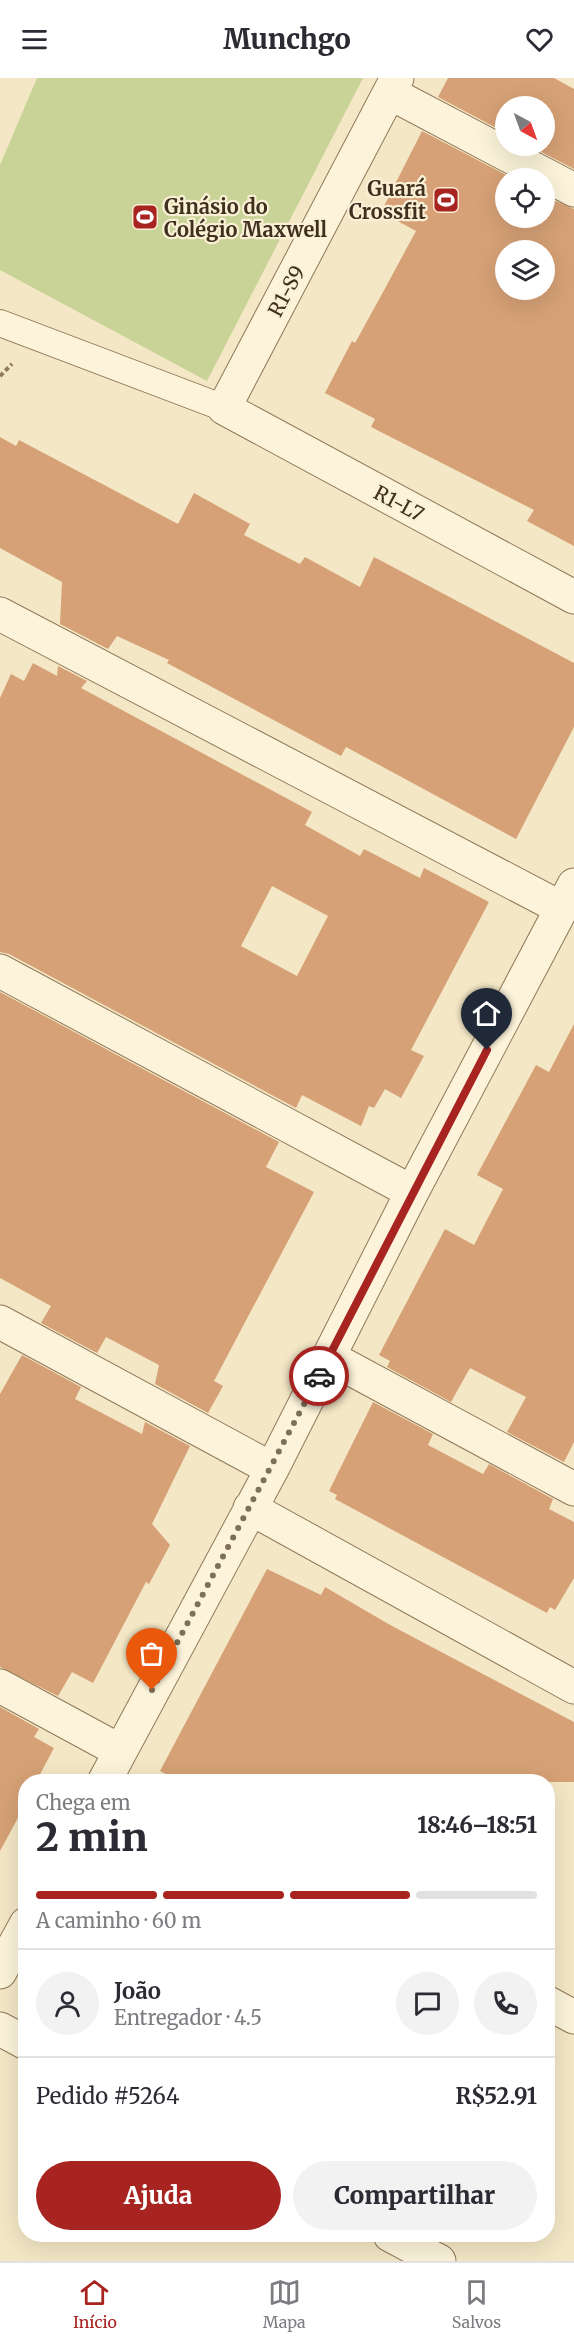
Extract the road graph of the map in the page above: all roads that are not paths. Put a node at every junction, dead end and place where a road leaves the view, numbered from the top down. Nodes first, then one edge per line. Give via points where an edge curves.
1 (393, 86) edge
2 (574, 190) edge
3 (0, 323) edge
4 (224, 408) junction
5 (574, 597) edge
6 (0, 614) edge
7 (568, 896) edge
8 (0, 972) edge
9 (412, 1192) junction
10 (0, 1322) edge
11 (328, 1356) junction
12 (272, 1469) junction
13 (574, 1489) edge
14 (250, 1508) junction
15 (0, 1686) edge
16 (574, 1687) edge
17 (114, 1772) edge
18 (555, 2007) edge
19 (574, 2017) edge
20 (0, 2029) edge
21 (18, 2039) edge
22 (403, 2242) edge
23 (439, 2261) edge

1 - 2 street
1 - 4 street, R1-S9
3 - 4 lane
4 - 5 street, R1-L7
6 - 7 street
7 - 9 street
8 - 9 street
9 - 11 street
10 - 12 street
11 - 12 street
11 - 13 street
12 - 14 street
14 - 16 street
14 - 17 street
15 - 17 street
18 - 19 street
20 - 21 street
22 - 23 street

